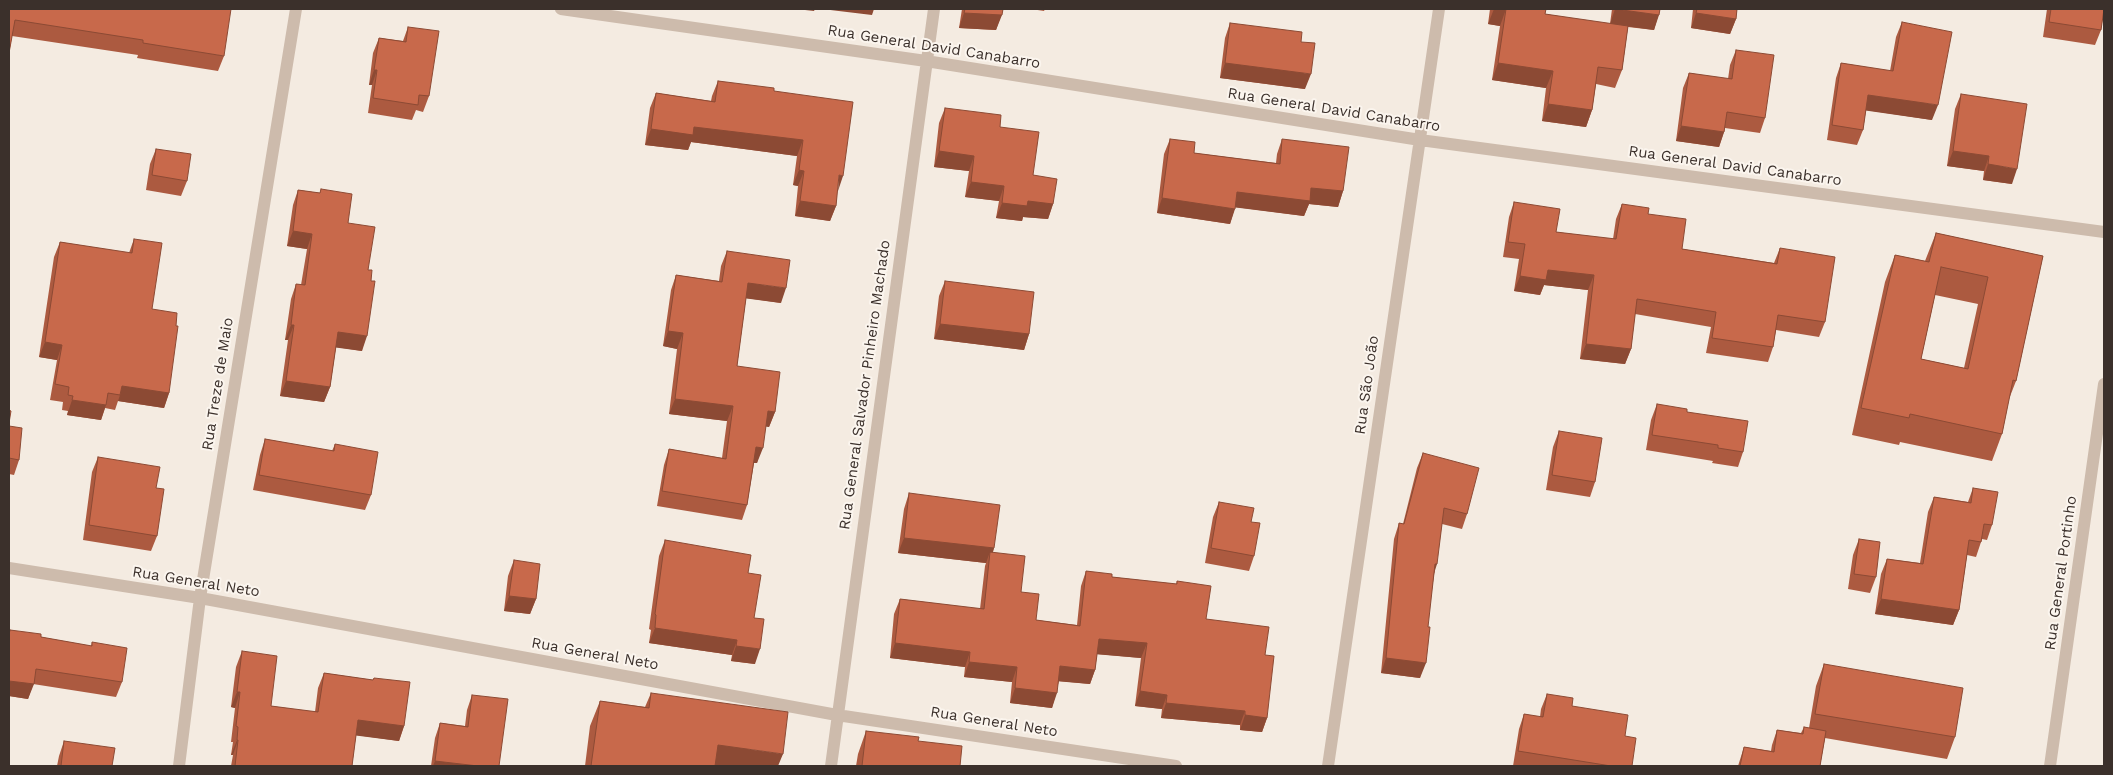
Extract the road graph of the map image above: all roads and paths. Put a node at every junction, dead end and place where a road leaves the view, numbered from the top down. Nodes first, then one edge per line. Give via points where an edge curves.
1 (296, 9) edge
2 (561, 9) edge
3 (934, 9) edge
4 (1439, 9) edge
5 (926, 61) junction
6 (1420, 140) junction
7 (2104, 232) edge
8 (2104, 384) edge
9 (9, 568) edge
10 (200, 598) junction
11 (837, 715) junction
12 (179, 766) edge
13 (831, 766) edge
14 (1176, 766) edge
15 (1328, 766) edge
16 (2050, 766) edge

1 - 10 street, Rua Treze de Maio
2 - 5 street, Rua General David Canabarro
3 - 5 street, Rua General Salvador Pinheiro Machado
4 - 6 street, Rua São João
5 - 6 street, Rua General David Canabarro
5 - 11 street, Rua General Salvador Pinheiro Machado
6 - 7 street, Rua General David Canabarro
6 - 15 street, Rua São João
8 - 16 street, Rua General Portinho
9 - 10 street, Rua General Neto
10 - 11 street, Rua General Neto
10 - 12 street, Rua Treze de Maio
11 - 13 street, Rua General Salvador Pinheiro Machado
11 - 14 street, Rua General Neto

